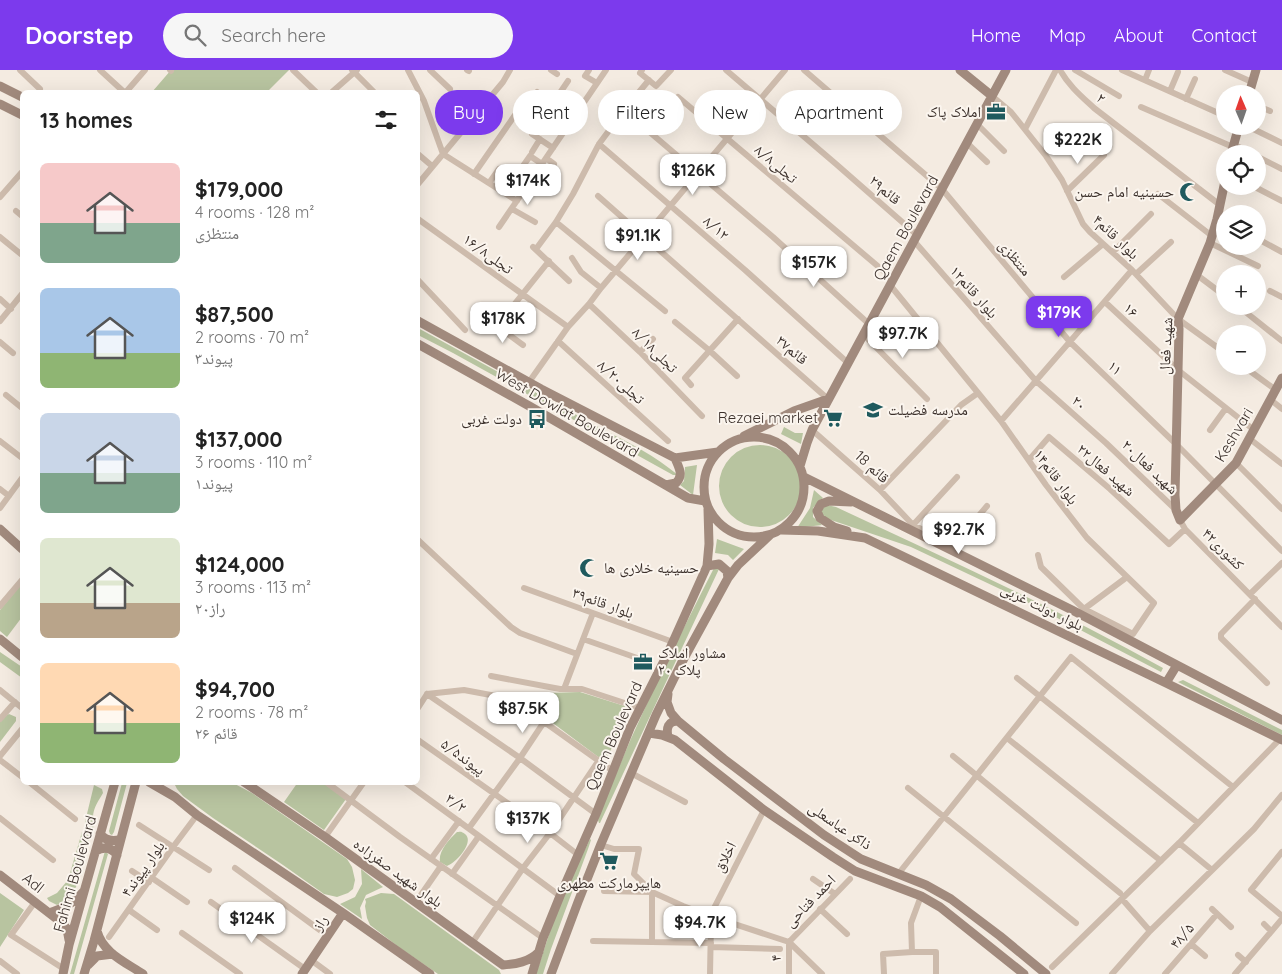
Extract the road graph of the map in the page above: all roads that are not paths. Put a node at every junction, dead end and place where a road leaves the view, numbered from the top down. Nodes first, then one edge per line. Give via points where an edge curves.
1 (20, 70) edge
2 (100, 70) edge
3 (145, 70) edge
4 (294, 70) edge
5 (408, 70) edge
6 (430, 70) edge
7 (510, 70) edge
8 (589, 70) edge
9 (606, 70) edge
10 (671, 70) edge
11 (726, 70) edge
12 (785, 70) edge
13 (804, 70) edge
14 (960, 70) edge
15 (1056, 70) edge
16 (1060, 70) edge
17 (1075, 70) edge
18 (1124, 70) edge
19 (1149, 70) edge
20 (1226, 70) edge
21 (1256, 70) edge
22 (355, 71) edge
23 (641, 71) edge
24 (1004, 71) edge
25 (1178, 72) dead end
26 (1195, 79) dead end
27 (649, 80) junction
28 (1145, 80) junction
29 (568, 81) dead end
30 (1252, 82) junction
31 (597, 83) junction
32 (1251, 85) edge
33 (0, 86) edge
34 (40, 89) dead end
35 (450, 89) dead end
36 (123, 90) edge
37 (127, 90) edge
38 (314, 90) edge
39 (334, 90) edge
40 (372, 90) edge
41 (418, 90) edge
42 (562, 90) edge
43 (749, 90) edge
44 (1170, 91) junction
45 (766, 92) edge
46 (420, 93) edge
47 (20, 96) edge
48 (588, 96) edge
49 (992, 96) junction
50 (1119, 96) dead end
51 (1186, 99) junction
52 (684, 102) edge
53 (0, 104) edge
54 (766, 104) edge
55 (1141, 107) dead end
56 (1266, 109) edge
57 (1270, 111) dead end
58 (1216, 112) edge
59 (20, 114) edge
60 (513, 118) edge
61 (977, 124) junction
62 (1025, 130) junction
63 (534, 135) edge
64 (562, 135) edge
65 (653, 135) edge
66 (730, 135) edge
67 (1266, 135) edge
68 (727, 138) junction
69 (540, 139) junction
70 (967, 143) junction
71 (1282, 143) edge
72 (599, 144) junction
73 (1225, 145) edge
74 (553, 148) junction
75 (1004, 151) dead end
76 (532, 152) dead end
77 (443, 154) junction
78 (1104, 155) dead end
79 (420, 156) edge
80 (544, 161) junction
81 (1266, 161) edge
82 (987, 162) dead end
83 (554, 164) dead end
84 (432, 166) junction
85 (523, 166) dead end
86 (499, 169) dead end
87 (1282, 169) edge
88 (20, 174) edge
89 (474, 174) junction
90 (698, 174) junction
91 (420, 181) edge
92 (489, 183) junction
93 (942, 189) junction
94 (1067, 191) junction
95 (1266, 192) edge
96 (1158, 194) dead end
97 (1222, 195) edge
98 (598, 196) dead end
99 (0, 197) edge
100 (1282, 200) edge
101 (517, 201) junction
102 (671, 205) junction
103 (1220, 205) joint
104 (512, 209) junction
105 (16, 211) dead end
106 (20, 214) edge
107 (1151, 214) dead end
108 (420, 220) edge
109 (535, 222) dead end
110 (556, 222) junction
111 (499, 227) dead end
112 (1216, 230) edge
113 (0, 237) edge
114 (643, 237) junction
115 (916, 238) junction
116 (1211, 240) junction
117 (1171, 242) dead end
118 (1266, 243) edge
119 (1103, 244) junction
120 (1279, 250) edge
121 (1113, 252) junction
122 (20, 253) edge
123 (572, 258) dead end
124 (549, 261) junction
125 (1256, 265) edge
126 (616, 270) junction
127 (1134, 272) junction
128 (1197, 275) junction
129 (1064, 277) dead end
130 (569, 280) dead end
131 (420, 282) edge
132 (892, 282) junction
133 (601, 288) junction
134 (1216, 289) edge
135 (1270, 291) dead end
136 (522, 294) junction
137 (1282, 297) edge
138 (20, 298) edge
139 (0, 299) edge
140 (1105, 302) junction
141 (589, 304) junction
142 (11, 309) junction
143 (665, 311) dead end
144 (1250, 315) edge
145 (738, 319) junction
146 (1178, 319) junction
147 (0, 322) edge
148 (420, 322) edge
149 (675, 322) dead end
150 (869, 324) junction
151 (568, 327) junction
152 (465, 330) dead end
153 (864, 334) junction
154 (653, 338) dead end
155 (558, 341) junction
156 (1282, 341) edge
157 (0, 342) edge
158 (1070, 342) junction
159 (420, 345) edge
160 (523, 345) dead end
161 (1216, 346) edge
162 (710, 350) junction
163 (640, 352) junction
164 (12, 353) dead end
165 (848, 363) junction
166 (1178, 370) junction
167 (1255, 375) edge
168 (737, 376) dead end
169 (1282, 378) edge
170 (1036, 381) junction
171 (529, 382) junction
172 (691, 385) dead end
173 (1276, 390) junction
174 (978, 393) junction
175 (6, 395) dead end
176 (828, 399) junction
177 (927, 399) dead end
178 (1270, 400) junction
179 (20, 406) edge
180 (1226, 408) junction
181 (1282, 409) edge
182 (702, 416) dead end
183 (1002, 421) junction
184 (812, 430) junction
185 (1210, 430) dead end
186 (1254, 430) junction
187 (738, 439) junction
188 (1250, 439) junction
189 (0, 441) edge
190 (668, 441) dead end
191 (1106, 443) joint
192 (1177, 445) junction
193 (718, 452) junction
194 (20, 456) edge
195 (675, 458) junction
196 (1030, 460) junction
197 (1236, 463) junction
198 (1282, 464) edge
199 (800, 466) junction
200 (804, 477) junction
201 (957, 477) dead end
202 (1216, 484) junction
203 (666, 485) junction
204 (20, 487) edge
205 (0, 489) edge
206 (880, 490) junction
207 (9, 496) junction
208 (856, 503) junction
209 (707, 505) junction
210 (987, 506) dead end
211 (0, 508) edge
212 (1282, 509) edge
213 (1176, 510) junction
214 (1180, 520) junction
215 (913, 525) junction
216 (0, 529) edge
217 (1185, 529) junction
218 (781, 530) junction
219 (770, 535) junction
220 (865, 538) junction
221 (420, 542) edge
222 (20, 547) edge
223 (1282, 551) edge
224 (1038, 555) dead end
225 (1282, 563) edge
226 (707, 566) junction
227 (1127, 576) junction
228 (728, 578) junction
229 (20, 582) edge
230 (524, 588) dead end
231 (1252, 597) junction
232 (0, 606) edge
233 (1084, 609) junction
234 (592, 613) junction
235 (1282, 627) edge
236 (0, 639) edge
237 (583, 639) junction
238 (673, 642) junction
239 (20, 654) edge
240 (577, 654) junction
241 (640, 659) dead end
242 (1177, 665) junction
243 (491, 676) dead end
244 (1017, 678) dead end
245 (1166, 683) junction
246 (1266, 683) dead end
247 (564, 689) junction
248 (0, 690) edge
249 (668, 692) junction
250 (427, 694) junction
251 (1040, 696) junction
252 (15, 702) junction
253 (420, 705) edge
254 (20, 706) edge
255 (640, 708) junction
256 (0, 720) edge
257 (1282, 720) edge
258 (678, 721) junction
259 (544, 722) junction
260 (20, 732) edge
261 (649, 733) junction
262 (668, 737) junction
263 (1007, 738) junction
264 (1281, 739) edge
265 (420, 741) edge
266 (953, 756) dead end
267 (0, 758) edge
268 (520, 758) junction
269 (599, 760) junction
270 (613, 771) junction
271 (631, 774) junction
272 (20, 775) edge
273 (977, 776) junction
274 (33, 785) edge
275 (114, 785) edge
276 (135, 785) edge
277 (154, 785) edge
278 (170, 785) edge
279 (248, 785) edge
280 (330, 785) edge
281 (362, 785) edge
282 (409, 785) edge
283 (1233, 787) junction
284 (908, 788) dead end
285 (494, 794) junction
286 (1282, 795) edge
287 (175, 797) junction
288 (574, 798) junction
289 (351, 802) junction
290 (685, 802) dead end
291 (764, 810) junction
292 (197, 815) junction
293 (595, 815) junction
294 (612, 817) junction
295 (944, 817) junction
296 (0, 818) edge
297 (75, 819) dead end
298 (459, 821) junction
299 (1198, 823) junction
300 (139, 825) dead end
301 (469, 828) junction
302 (550, 833) junction
303 (100, 834) junction
304 (479, 836) junction
305 (586, 836) junction
306 (325, 837) junction
307 (121, 840) junction
308 (1179, 843) junction
309 (601, 844) junction
310 (173, 847) junction
311 (96, 851) junction
312 (1282, 852) edge
313 (577, 854) junction
314 (116, 855) junction
315 (431, 859) junction
316 (53, 860) dead end
317 (1161, 861) junction
318 (442, 866) junction
319 (235, 868) dead end
320 (523, 868) junction
321 (209, 870) dead end
322 (1212, 870) junction
323 (132, 871) dead end
324 (899, 873) junction
325 (452, 874) junction
326 (0, 875) edge
327 (850, 878) dead end
328 (813, 879) dead end
329 (150, 880) junction
330 (85, 890) junction
331 (604, 891) dead end
332 (652, 892) junction
333 (835, 894) junction
334 (560, 896) junction
335 (921, 896) junction
336 (1121, 896) junction
337 (35, 902) junction
338 (187, 902) dead end
339 (211, 902) dead end
340 (416, 902) junction
341 (497, 906) junction
342 (820, 909) junction
343 (129, 910) junction
344 (50, 913) junction
345 (343, 913) junction
346 (1282, 917) edge
347 (710, 920) junction
348 (1076, 923) dead end
349 (1264, 924) dead end
350 (1231, 927) dead end
351 (156, 930) dead end
352 (97, 931) junction
353 (1150, 931) junction
354 (1272, 932) junction
355 (182, 933) dead end
356 (846, 934) dead end
357 (328, 936) junction
358 (1000, 936) junction
359 (109, 937) dead end
360 (544, 938) junction
361 (593, 941) dead end
362 (652, 942) junction
363 (788, 942) junction
364 (472, 943) junction
365 (1191, 944) junction
366 (69, 945) junction
367 (711, 945) junction
368 (991, 948) junction
369 (780, 949) dead end
370 (539, 952) junction
371 (912, 952) junction
372 (113, 954) junction
373 (1238, 955) dead end
374 (1205, 956) dead end
375 (312, 960) junction
376 (0, 961) edge
377 (1246, 962) junction
378 (505, 970) edge
379 (1049, 970) edge
380 (85, 971) edge
381 (63, 972) edge
382 (304, 972) edge
383 (17, 974) edge
384 (143, 974) edge
385 (240, 974) edge
386 (330, 974) edge
387 (430, 974) edge
388 (532, 974) edge
389 (552, 974) edge
390 (710, 974) edge
391 (789, 974) edge
392 (822, 974) edge
393 (884, 974) edge
394 (936, 974) edge
395 (1024, 974) edge
396 (1112, 974) edge
397 (1166, 974) edge
398 (1235, 974) edge

1 - 34 street
2 - 36 street
3 - 37 street
4 - 38 street
5 - 41 street
6 - 35 street
7 - 77 street
8 - 31 street via 585,76
9 - 31 street
10 - 27 street via 656,86
11 - 43 street, قائم۲۹
12 - 45 street
13 - 93 street, منتظزی
14 - 49 main road
15 - 62 street
16 - 103 street, ۲ via 1074,90 1094,108
17 - 50 street
18 - 28 street
19 - 28 street
20 - 30 street
21 - 30 main road
22 - 39 street
22 - 40 street
23 - 27 street
24 - 49 main road, Qaem Boulevard
25 - 44 street
26 - 51 street
27 - 72 street
28 - 44 street
29 - 42 street
30 - 32 main road
31 - 48 street
33 - 47 main road
44 - 51 street
46 - 77 street
49 - 61 main road, Qaem Boulevard
49 - 62 street, بلوار قائم۴
51 - 58 street
52 - 68 street, تجلی۸/۸
53 - 59 main road
54 - 115 street, قائم۲۹
55 - 73 street
56 - 57 street
60 - 89 street
61 - 70 main road, Qaem Boulevard
61 - 75 street
62 - 94 street, بلوار قائم۴ via 1046,156
63 - 69 street
64 - 74 street
65 - 90 street
66 - 68 street
67 - 71 street
68 - 90 street
68 - 132 street, تجلی۸/۸
69 - 74 street
69 - 76 street
70 - 82 street
70 - 93 main road, Qaem Boulevard
72 - 102 street, ۸/۱۲
72 - 110 street
74 - 80 street
77 - 84 street
77 - 89 street
78 - 94 street
79 - 84 street
80 - 83 street
80 - 85 street via 530,156
80 - 101 street
81 - 87 street
84 - 91 street
86 - 92 street
88 - 99 street
89 - 92 street
90 - 102 street
90 - 150 street
92 - 101 street
93 - 115 main road, Qaem Boulevard
93 - 158 street, منتظزی
94 - 119 street, بلوار قائم۴ via 1083,224
95 - 100 street
96 - 116 street
97 - 103 main road, شهید فعال
98 - 114 street, قائم۳۷
101 - 104 street
102 - 114 street
102 - 165 street, ۸/۱۲
104 - 109 street
104 - 111 street
105 - 106 street
107 - 121 street
108 - 136 street, تجلی۱۶/۸
110 - 124 street via 535,248
110 - 126 street
112 - 116 main road, شهید فعال
113 - 122 street
114 - 126 street
114 - 145 street, قائم۳۷
115 - 132 main road, Qaem Boulevard
115 - 170 street, بلوار قائم۱۲
116 - 125 street
116 - 128 main road, شهید فعال
117 - 127 street
118 - 120 street
119 - 121 street, بلوار قائم۴
119 - 129 street
121 - 127 street, بلوار قائم۴
123 - 133 street via 581,272
124 - 130 street
124 - 136 street
126 - 133 street
126 - 143 street
127 - 140 street
127 - 146 street, بلوار قائم۴
128 - 134 street
128 - 146 main road, شهید فعال
131 - 152 street
132 - 150 main road, Qaem Boulevard
132 - 174 street, بلوار قائم۱۴
133 - 141 street
135 - 137 street
136 - 151 street, تجلی۱۶/۸
136 - 160 street via 497,326
138 - 142 street
139 - 142 street
140 - 158 street
140 - 166 street, ۱۶
141 - 151 street
141 - 163 street, تجلی۸/۱۸
142 - 147 street
144 - 156 street
145 - 162 street
145 - 176 street, قائم۳۷
146 - 161 street, بلوار قائم۴
146 - 166 main road, شهید فعال
148 - 171 main road, West Dowlat Boulevard
149 - 162 street
150 - 153 main road, Qaem Boulevard
151 - 155 street
153 - 165 main road, Qaem Boulevard
153 - 177 street
154 - 163 street
155 - 171 street
155 - 190 street, تجلی۸/۲۰
157 - 164 street
158 - 170 street
158 - 192 street, ۱۱
159 - 203 main road, West Dowlat Boulevard
162 - 168 street
162 - 172 street via 685,378
163 - 182 street, تجلی۸/۱۸
165 - 176 main road, Qaem Boulevard
166 - 180 street, ۱۶
166 - 192 main road, شهید فعال
167 - 173 street
169 - 173 main road, Keshvari
170 - 183 street
170 - 191 street, ۲۰
171 - 195 main road, West Dowlat Boulevard
173 - 178 main road, Keshvari
174 - 183 street, بلوار قائم۱۴
174 - 206 street via 961,405
175 - 179 street
176 - 184 main road, Qaem Boulevard
176 - 187 main road via 794,411
178 - 181 street
178 - 186 main road, Keshvari
180 - 185 street
180 - 186 street, ۱۶
183 - 196 street, بلوار قائم۱۴
184 - 199 main road, Qaem Boulevard
184 - 206 street, 18 قائم
186 - 188 main road, Keshvari
187 - 193 main road
187 - 199 main road via 762,437 774,441 789,451
188 - 197 main road, Keshvari
188 - 198 street
189 - 194 street
191 - 213 street, شهید فعال۲۰
192 - 202 street, ۱۱
192 - 213 main road, شهید فعال
193 - 195 main road
193 - 209 main road via 706,473
195 - 203 main road via 680,478 676,483
196 - 217 street, شهید فعال۲۲ via 1049,437 1169,544
196 - 227 street, بلوار قائم۱۴ via 1087,538
197 - 202 main road, Keshvari
197 - 212 street
199 - 200 main road
200 - 208 main road, بلوار دولت غربی
200 - 218 main road via 803,501 798,512
201 - 215 street
202 - 214 main road, Keshvari
202 - 223 street, ۱۱
203 - 209 main road, West Dowlat Boulevard
204 - 207 street
205 - 207 street
206 - 215 street, 18 قائم
207 - 211 street
208 - 220 main road via 829,501 821,504 817,511 820,518 834,526
208 - 242 main road, بلوار دولت غربی
209 - 219 main road via 715,519 734,533 746,537
209 - 226 main road, Qaem Boulevard
210 - 215 street via 954,545
213 - 214 main road, شهید فعال
214 - 217 street, کشوری۴۲
216 - 222 main road
217 - 231 street, کشوری۴۲
218 - 219 main road
218 - 220 main road, بلوار دولت غربی via 818,531
219 - 228 main road, Qaem Boulevard
220 - 245 main road, بلوار دولت غربی
221 - 240 street via 511,628
224 - 233 street via 1041,566
225 - 231 street
226 - 228 main road via 718,564 728,571
226 - 238 main road, Qaem Boulevard
227 - 233 street
227 - 233 street, بلوار قائم۱۴ via 1154,603 1133,634
228 - 249 main road, Qaem Boulevard
229 - 232 street
230 - 234 street, بلوار قائم۳۹
231 - 235 street, کشوری۴۲
231 - 246 street via 1222,631 1221,638
234 - 237 street
234 - 238 street, بلوار قائم۳۹
236 - 239 main road
237 - 240 street
237 - 241 street
238 - 255 main road, Qaem Boulevard
240 - 247 street
242 - 245 main road
242 - 257 main road, بلوار دولت غربی
243 - 247 street
244 - 251 street
245 - 264 main road, بلوار دولت غربی
247 - 255 street via 582,689
248 - 252 street
249 - 258 main road, ذاکر عباسعلی via 667,702
249 - 261 main road, Qaem Boulevard
250 - 253 street
250 - 259 street via 464,690 512,699
250 - 268 street
251 - 263 street
251 - 283 street via 1071,657
251 - 299 street
252 - 254 street
252 - 256 street
255 - 270 main road, Qaem Boulevard
258 - 262 main road via 669,723
258 - 324 main road, ذاکر عباسعلی via 824,835 861,860
259 - 268 street
259 - 269 street
260 - 267 street
261 - 262 main road, ذاکر عباسعلی
261 - 271 main road, Qaem Boulevard
262 - 291 main road, ذاکر عباسعلی
263 - 273 street
263 - 317 street
264 - 283 street
265 - 285 street, پیوند۵/۵
266 - 273 street
267 - 272 street
268 - 285 street
268 - 288 street
269 - 270 street
269 - 288 street
270 - 293 main road, Qaem Boulevard
271 - 290 street
271 - 294 main road, Qaem Boulevard
273 - 295 street
273 - 336 street
274 - 297 street
275 - 303 main road, Fahimi Boulevard
276 - 307 main road
277 - 287 main road
278 - 287 main road
279 - 306 main road, بلوار شهید صفرزاده
280 - 289 street
281 - 289 street
282 - 298 street, ۳/۲
283 - 299 street
284 - 295 street
285 - 301 street
285 - 302 street, پیوند۵/۵
286 - 322 street via 1254,829
287 - 292 main road
288 - 293 street
288 - 302 street
289 - 306 street
289 - 315 street
291 - 335 main road, ذاکر عباسعلی via 855,871
291 - 347 street, اخلاق
292 - 310 street, بلوار پیوند۴
292 - 345 main road
293 - 294 main road via 595,824 601,828
293 - 305 main road, Qaem Boulevard
294 - 309 main road, Qaem Boulevard
295 - 324 street
295 - 348 street
296 - 316 street
298 - 301 street, ۳/۲
298 - 315 street
299 - 308 street
300 - 310 street
301 - 304 street, ۳/۲
302 - 313 street, پیوند۵/۵
302 - 320 street
303 - 307 main road via 109,841
303 - 311 main road, Fahimi Boulevard
304 - 320 street, ۳/۲
304 - 325 street
305 - 309 main road via 591,832 597,833
305 - 313 main road, Qaem Boulevard
306 - 340 main road, بلوار شهید صفرزاده
307 - 314 main road
308 - 317 street
308 - 322 street
309 - 332 street via 614,849 639,849 634,874
309 - 389 main road, Qaem Boulevard
310 - 321 street
310 - 329 street, بلوار پیوند۴
311 - 314 main road via 105,848
311 - 330 main road, Fahimi Boulevard
312 - 346 street via 1251,890
313 - 334 main road, Qaem Boulevard
314 - 352 main road
315 - 318 street
317 - 336 street
318 - 325 street
318 - 340 street
319 - 357 street
320 - 334 street, ۳/۲
320 - 341 street
322 - 353 street
323 - 329 street
324 - 358 main road, ذاکر عباسعلی via 951,899
325 - 341 street
326 - 337 main road, Adl
327 - 333 street, احمد فتاحی
328 - 333 street
329 - 338 street
329 - 343 street, بلوار پیوند۴
330 - 344 main road via 73,903
330 - 366 main road, Fahimi Boulevard
331 - 332 street
332 - 347 street
332 - 362 street
333 - 342 street, احمد فتاحی
334 - 360 main road, Qaem Boulevard
335 - 368 main road, ذاکر عباسعلی
335 - 371 street via 911,923
336 - 353 street
336 - 379 street
337 - 344 main road, Adl
337 - 381 street via 10,935
339 - 382 street
340 - 364 main road, بلوار شهید صفرزاده
341 - 360 street
341 - 364 street
342 - 356 street
342 - 363 street, احمد فتاحی
343 - 351 street
343 - 359 street, بلوار پیوند۴
344 - 366 main road, Adl via 67,929
345 - 357 main road, راز
345 - 387 main road
346 - 354 street
347 - 363 street
347 - 367 street
349 - 354 street
350 - 365 street, ۴۸/۵ via 1215,911
352 - 372 main road via 104,946
352 - 380 main road
353 - 396 street
354 - 377 street
355 - 385 street
357 - 375 main road, راز
358 - 368 main road
358 - 379 main road, ذاکر عباسعلی
360 - 370 main road, Qaem Boulevard
361 - 362 street
362 - 367 street
363 - 391 street, ۴
363 - 392 street
364 - 378 main road, بلوار شهید صفرزاده
365 - 374 street
365 - 397 street, ۴۸/۵
366 - 381 main road, Fahimi Boulevard
367 - 369 street
367 - 390 street
368 - 395 main road, ذاکر عباسعلی
370 - 378 main road, بلوار شهید صفرزاده
370 - 388 main road, Qaem Boulevard
371 - 393 street via 883,954
371 - 394 street via 936,952
372 - 380 main road via 97,956
372 - 384 main road
373 - 377 street
375 - 382 main road, راز
375 - 386 street
376 - 383 street
377 - 398 street

